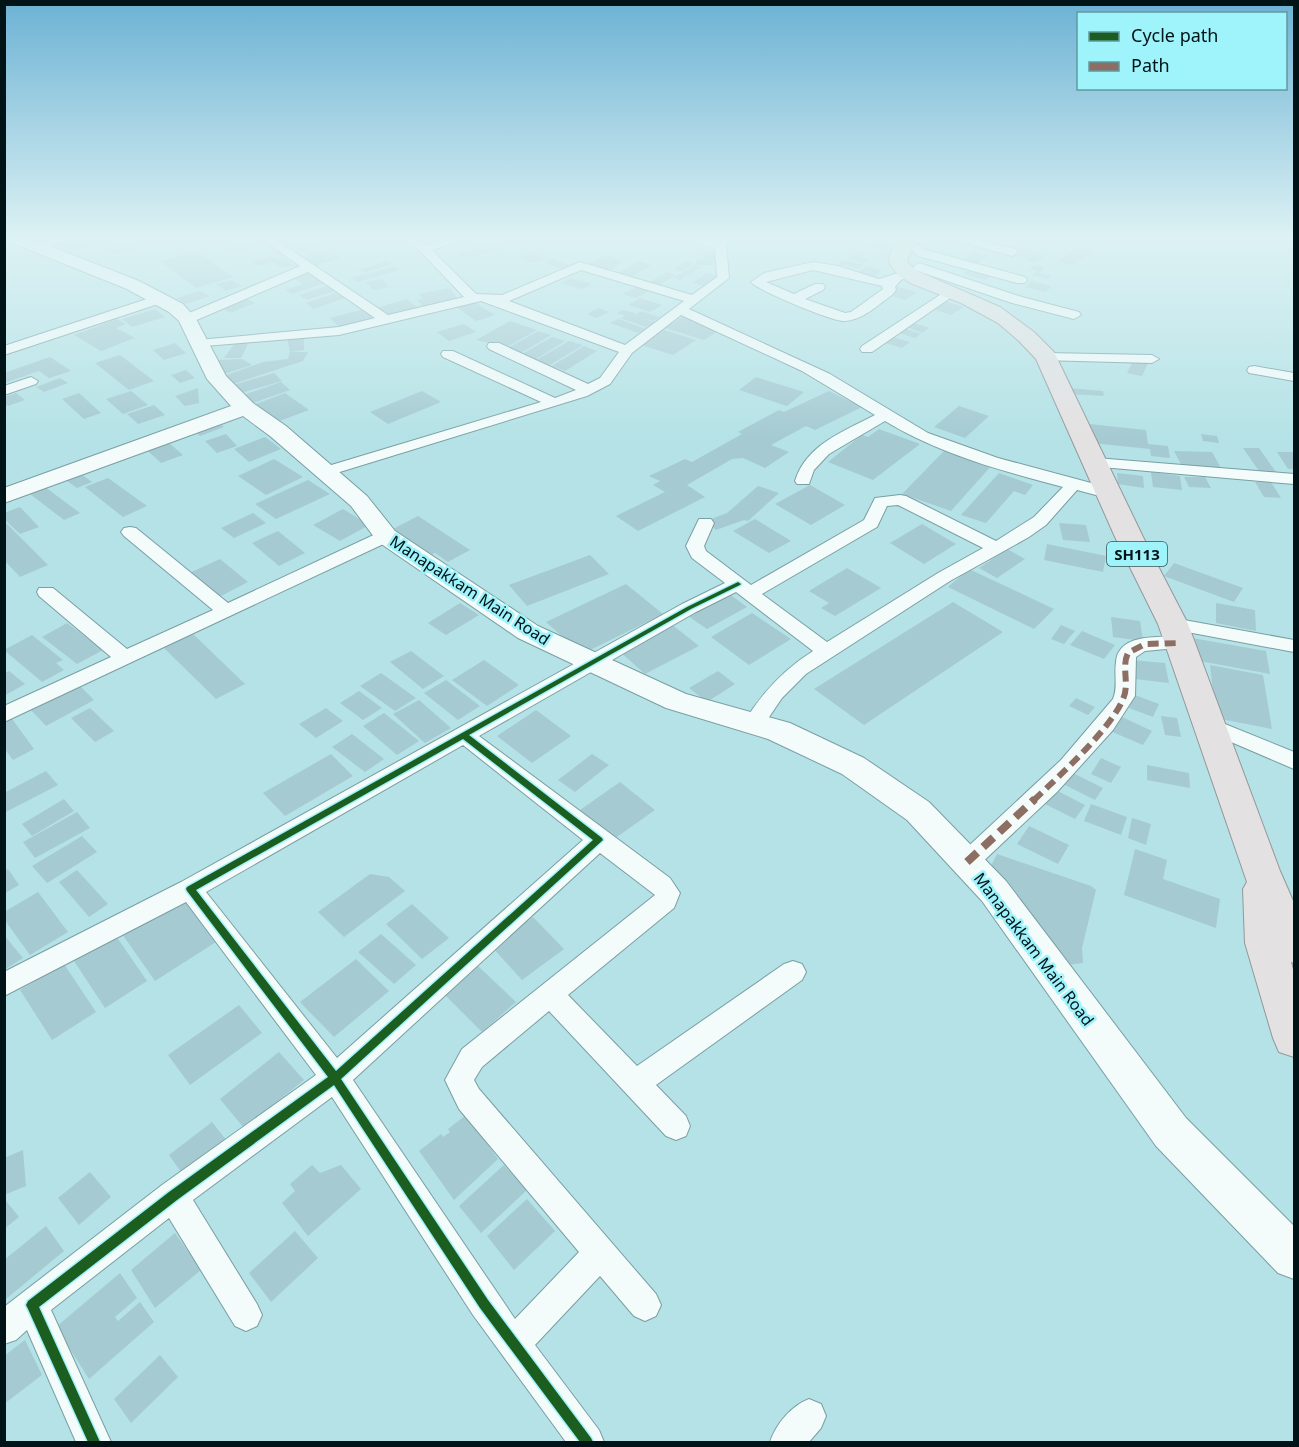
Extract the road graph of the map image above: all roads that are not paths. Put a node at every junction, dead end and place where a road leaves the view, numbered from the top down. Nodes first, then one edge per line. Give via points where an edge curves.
1 (143, 305) edge
2 (169, 305) edge
3 (221, 305) edge
4 (363, 305) edge
5 (451, 305) edge
6 (506, 305) edge
7 (688, 305) edge
8 (808, 305) edge
9 (869, 305) edge
10 (929, 305) edge
11 (978, 305) edge
12 (1034, 305) edge
13 (680, 310) junction
14 (1074, 315) dead end
15 (187, 319) junction
16 (387, 321) junction
17 (198, 344) junction
18 (494, 346) dead end
19 (627, 350) junction
20 (867, 350) dead end
21 (4, 351) edge
22 (448, 354) dead end
23 (1046, 357) junction
24 (1152, 359) dead end
25 (1254, 370) dead end
26 (1294, 377) edge
27 (31, 381) dead end
28 (588, 390) junction
29 (4, 391) edge
30 (554, 403) junction
31 (246, 408) junction
32 (885, 416) junction
33 (1096, 464) junction
34 (324, 472) junction
35 (1294, 479) edge
36 (803, 481) dead end
37 (1073, 485) junction
38 (1111, 494) junction
39 (4, 496) edge
40 (705, 523) dead end
41 (130, 532) dead end
42 (386, 536) junction
43 (996, 548) junction
44 (744, 589) junction
45 (46, 592) dead end
46 (226, 611) junction
47 (1176, 634) junction
48 (1294, 646) edge
49 (827, 652) junction
50 (124, 658) junction
51 (593, 664) junction
52 (4, 715) edge
53 (754, 724) junction
54 (1210, 725) junction
55 (464, 735) junction
56 (1294, 761) edge
57 (599, 840) junction
58 (967, 862) junction
59 (1261, 871) junction
60 (190, 889) junction
61 (1294, 946) edge
62 (793, 972) dead end
63 (4, 985) edge
64 (550, 994) junction
65 (1294, 1038) edge
66 (335, 1078) junction
67 (635, 1083) junction
68 (676, 1126) dead end
69 (173, 1196) junction
70 (600, 1253) junction
71 (1294, 1257) edge
72 (32, 1305) junction
73 (645, 1305) dead end
74 (246, 1315) dead end
75 (4, 1328) edge
76 (514, 1344) junction
77 (809, 1416) dead end
78 (94, 1443) edge
79 (587, 1443) edge
80 (787, 1443) edge

1 - 21 street
2 - 15 main road
3 - 15 street
4 - 16 street
5 - 16 street
6 - 19 street
7 - 13 street
8 - 9 street via 838,317 851,317
10 - 20 street
11 - 23 main road, SH113 via 1011,321 1032,338
12 - 14 street
13 - 19 street
13 - 32 street via 828,378
15 - 17 main road, Manapakkam Main Road
16 - 17 street via 339,331
17 - 31 main road, Manapakkam Main Road via 217,379
18 - 28 street
19 - 28 street via 605,381
22 - 30 street
23 - 24 street
23 - 33 main road, SH113
25 - 26 street
27 - 29 street
28 - 30 street
30 - 34 street
31 - 34 main road, Manapakkam Main Road
31 - 39 main road
32 - 36 street via 814,458 804,469
32 - 37 street via 997,464
33 - 35 street
33 - 38 main road, SH113
34 - 42 main road, Manapakkam Main Road via 359,501
37 - 38 street
37 - 43 street via 1040,521
38 - 47 main road, SH113
40 - 44 street via 695,546 698,554
41 - 46 street
42 - 46 street
42 - 51 main road, Manapakkam Main Road via 528,632
43 - 44 street via 900,500 881,502 871,523
43 - 49 street
44 - 49 street
44 - 51 street via 689,608
45 - 50 street
46 - 50 street
47 - 48 street
47 - 54 main road, SH113
47 - 58 street via 1128,652 1124,700 1097,737
49 - 53 street via 799,669 775,693
50 - 52 street
51 - 53 main road, Manapakkam Main Road via 676,701
51 - 55 street
53 - 58 main road, Manapakkam Main Road via 779,731 853,766 918,811
54 - 56 street
54 - 59 main road, SH113
55 - 57 street
55 - 60 street
57 - 64 street via 668,893 665,901
57 - 66 street
58 - 71 main road, Manapakkam Main Road via 994,891 1171,1132
59 - 61 main road, SH113
59 - 65 main road, SH113 via 1265,943
60 - 63 street
60 - 66 street
62 - 67 street
64 - 67 street
64 - 70 street via 472,1058 459,1080 469,1099
66 - 69 street
66 - 76 street
67 - 68 street
69 - 72 street
69 - 74 street
70 - 73 street
70 - 76 street
72 - 75 street
72 - 78 street
76 - 79 street
77 - 80 street

